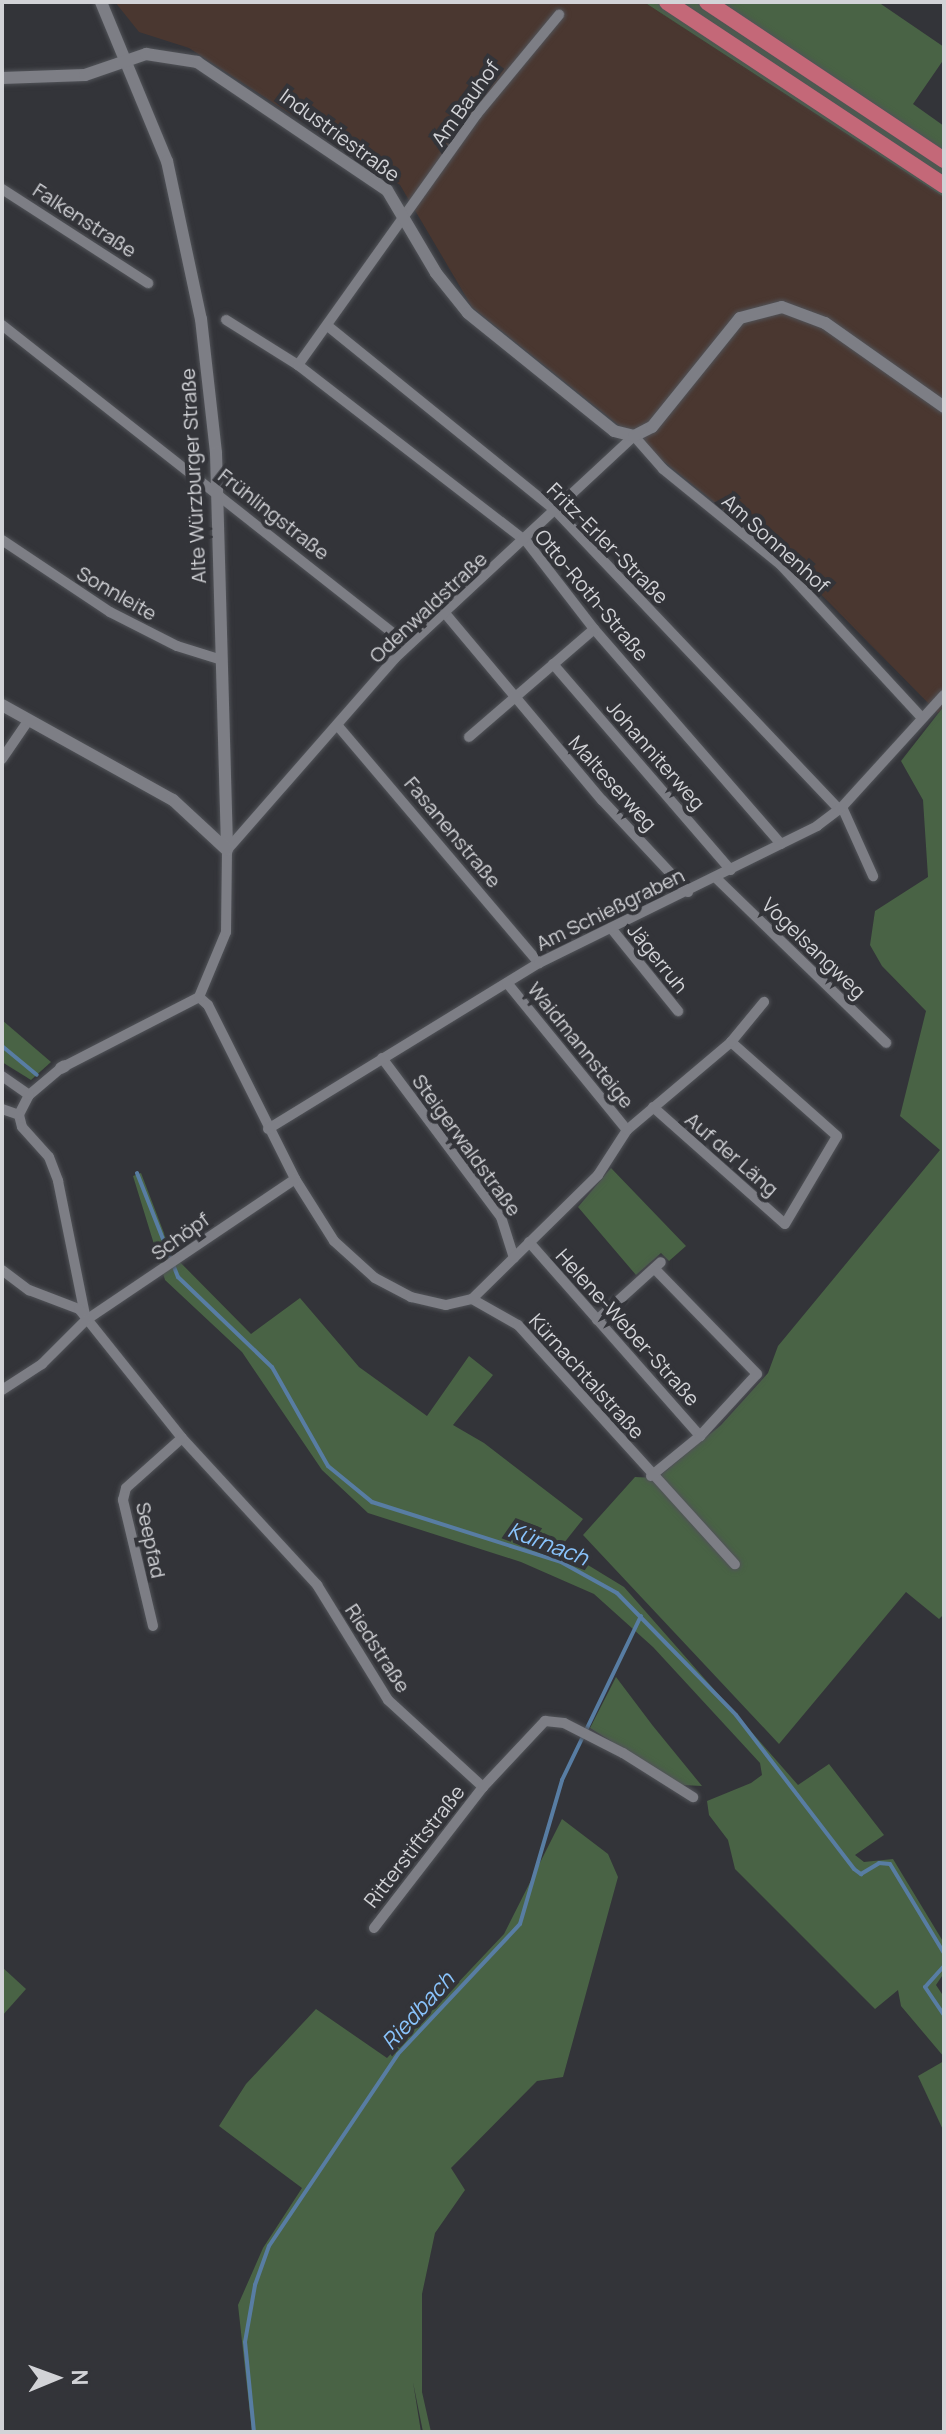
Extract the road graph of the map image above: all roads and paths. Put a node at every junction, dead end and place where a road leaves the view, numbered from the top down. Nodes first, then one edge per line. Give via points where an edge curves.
1 (101, 2) edge
2 (667, 2) edge
3 (707, 2) edge
4 (559, 15) dead end
5 (125, 61) junction
6 (2, 78) edge
7 (944, 160) edge
8 (944, 185) edge
9 (2, 189) edge
10 (403, 215) junction
11 (148, 283) dead end
12 (226, 320) dead end
13 (2, 325) edge
14 (329, 327) junction
15 (298, 365) junction
16 (944, 407) edge
17 (634, 436) junction
18 (216, 491) junction
19 (556, 511) junction
20 (2, 540) edge
21 (526, 541) junction
22 (444, 612) junction
23 (594, 629) junction
24 (408, 645) junction
25 (222, 660) junction
26 (553, 664) junction
27 (944, 695) edge
28 (515, 696) junction
29 (2, 705) edge
30 (922, 718) junction
31 (28, 721) junction
32 (338, 726) junction
33 (469, 737) dead end
34 (2, 759) edge
35 (225, 805) junction
36 (841, 808) junction
37 (203, 824) junction
38 (781, 844) junction
39 (227, 850) junction
40 (731, 870) junction
41 (873, 876) dead end
42 (716, 878) junction
43 (688, 892) junction
44 (611, 928) junction
45 (539, 963) junction
46 (507, 983) junction
47 (199, 997) junction
48 (764, 1002) dead end
49 (678, 1011) dead end
50 (731, 1042) junction
51 (886, 1043) dead end
52 (382, 1058) junction
53 (2, 1076) edge
54 (29, 1095) junction
55 (653, 1107) junction
56 (2, 1109) edge
57 (19, 1115) junction
58 (268, 1129) junction
59 (627, 1130) junction
60 (295, 1179) junction
61 (529, 1242) junction
62 (514, 1258) junction
63 (2, 1270) edge
64 (472, 1299) junction
65 (86, 1320) junction
66 (597, 1320) junction
67 (2, 1390) edge
68 (700, 1436) junction
69 (182, 1438) junction
70 (651, 1476) junction
71 (735, 1564) dead end
72 (153, 1626) dead end
73 (483, 1787) junction
74 (693, 1797) dead end
75 (374, 1928) dead end

1 - 5 street, Alte Würzburger Straße
2 - 8 highway
3 - 7 highway
4 - 10 street, Am Bauhof
5 - 6 street, Industriestraße via 73,77
5 - 10 street, Industriestraße via 165,54 197,62 387,190
5 - 18 street, Alte Würzburger Straße via 167,161 184,229 210,387
9 - 11 street, Falkenstraße
10 - 14 street, Am Bauhof
10 - 17 street, Industriestraße via 436,273 468,313 614,431
12 - 15 street, Otto-Roth-Straße
13 - 18 street, Frühlingstraße
14 - 15 street, Am Bauhof
14 - 19 street, Fritz-Erler-Straße
15 - 21 street, Otto-Roth-Straße
16 - 17 street via 825,323 798,310 761,309 740,318 663,416
17 - 19 street, Odenwaldstraße
17 - 30 street, Am Sonnenhof via 663,469 781,565
18 - 24 street, Frühlingstraße
18 - 25 street, Alte Würzburger Straße
19 - 21 street, Odenwaldstraße
19 - 36 street, Fritz-Erler-Straße
20 - 25 street, Sonnleite via 110,612 177,646
21 - 22 street, Odenwaldstraße
21 - 23 street, Otto-Roth-Straße
22 - 24 street, Odenwaldstraße
22 - 28 street, Malteserweg
23 - 26 street
23 - 38 street, Otto-Roth-Straße
24 - 32 street, Odenwaldstraße
25 - 35 street, Alte Würzburger Straße
26 - 28 street
26 - 40 street, Johanniterweg
27 - 30 street, Am Schießgraben
28 - 33 street
28 - 43 street, Malteserweg
29 - 31 street
30 - 36 street, Am Schießgraben
31 - 34 street
31 - 37 street via 125,769
32 - 39 street, Odenwaldstraße
32 - 45 street, Fasanenstraße
35 - 37 street
35 - 39 street, Alte Würzburger Straße
36 - 38 street, Am Schießgraben
36 - 41 street, Fritz-Erler-Straße
37 - 39 street
38 - 40 street, Am Schießgraben
39 - 47 street via 226,932
40 - 42 street, Am Schießgraben
42 - 43 street, Am Schießgraben
42 - 51 street, Vogelsangweg
43 - 44 street, Am Schießgraben
44 - 45 street, Am Schießgraben
44 - 49 street, Jägerruh
45 - 46 street, Am Schießgraben
46 - 52 street, Am Schießgraben
46 - 59 street, Waidmannsteige
47 - 54 street via 63,1067
47 - 58 street via 208,1005
48 - 50 street, Waidmannsteige
50 - 55 street, Waidmannsteige
50 - 55 street, Auf der Läng via 837,1136 785,1224
52 - 58 street, Am Schießgraben
52 - 62 street, Steigerwaldstraße via 501,1217
53 - 54 street
54 - 57 street
55 - 59 street, Waidmannsteige
56 - 57 street
57 - 65 street via 22,1127 49,1157 58,1181
58 - 60 street
59 - 61 street, Waidmannsteige via 598,1175
60 - 64 street via 334,1241 375,1278 428,1302 446,1305
60 - 65 street, Schöpf
61 - 62 street, Waidmannsteige
61 - 66 street, Helene-Weber-Straße
62 - 64 street, Waidmannsteige
63 - 65 street via 48,1298 79,1309
64 - 70 street, Kürnachtalstraße via 518,1325
65 - 67 street, Schöpf via 42,1364
65 - 69 street, Riedstraße
66 - 68 street, Helene-Weber-Straße
66 - 68 street via 658,1266 757,1374
68 - 70 street
69 - 72 street, Seepfad via 126,1488 123,1500
69 - 73 street, Riedstraße via 317,1585 388,1700
70 - 71 street, Kürnachtalstraße
73 - 74 street via 535,1725 555,1720
73 - 75 street, Ritterstiftstraße

